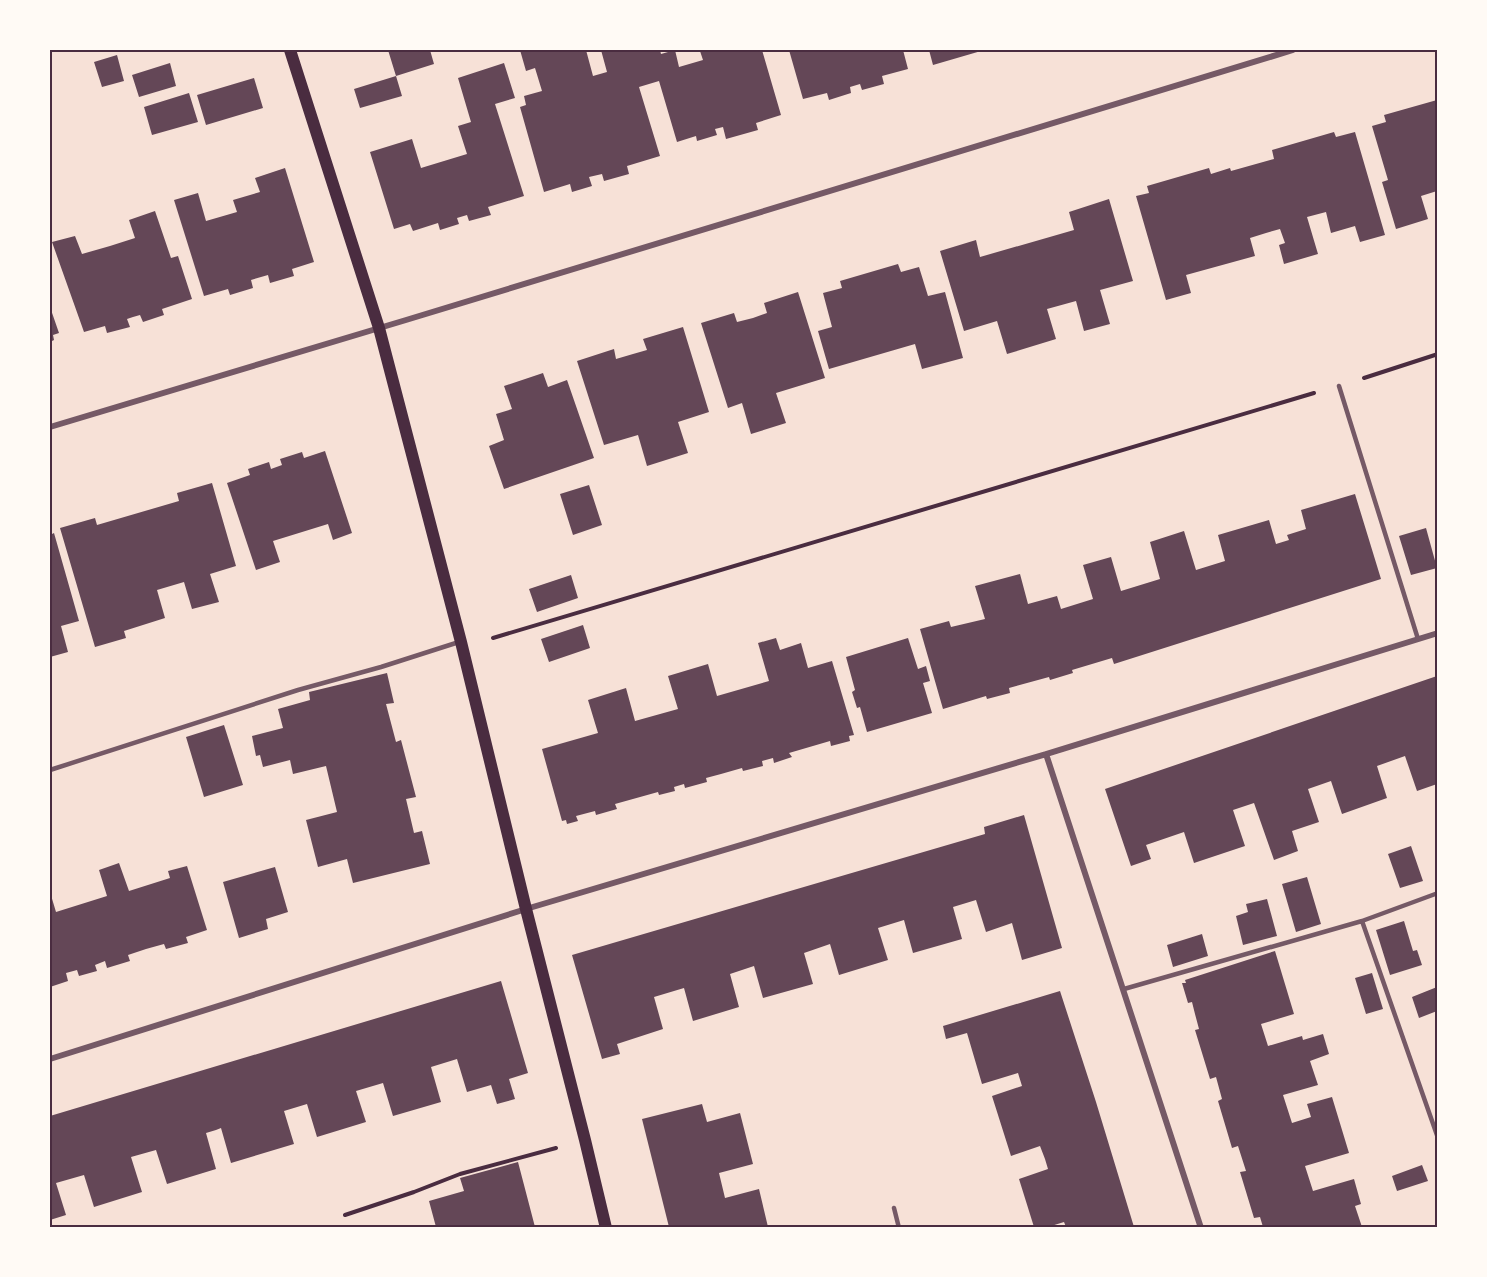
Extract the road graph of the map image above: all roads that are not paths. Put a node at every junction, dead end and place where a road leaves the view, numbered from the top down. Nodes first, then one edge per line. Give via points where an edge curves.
1 (290, 50) edge
2 (1293, 50) edge
3 (379, 328) junction
4 (1339, 386) road end
5 (50, 427) edge
6 (1437, 633) edge
7 (1418, 639) junction
8 (461, 645) junction
9 (1046, 754) junction
10 (50, 770) edge
11 (1437, 893) edge
12 (526, 909) junction
13 (1362, 921) junction
14 (1124, 989) junction
15 (50, 1059) edge
16 (1437, 1138) edge
17 (894, 1208) dead end
18 (606, 1227) edge
19 (899, 1227) edge
20 (1202, 1227) edge

1 - 3 main road
2 - 3 street
3 - 5 street
3 - 8 main road
4 - 7 lane
6 - 7 street
7 - 9 street
8 - 10 lane via 298,690
8 - 12 main road
9 - 12 street
9 - 14 street
11 - 13 lane
12 - 15 street
12 - 18 main road
13 - 14 lane
13 - 16 lane
14 - 20 street
17 - 19 lane

